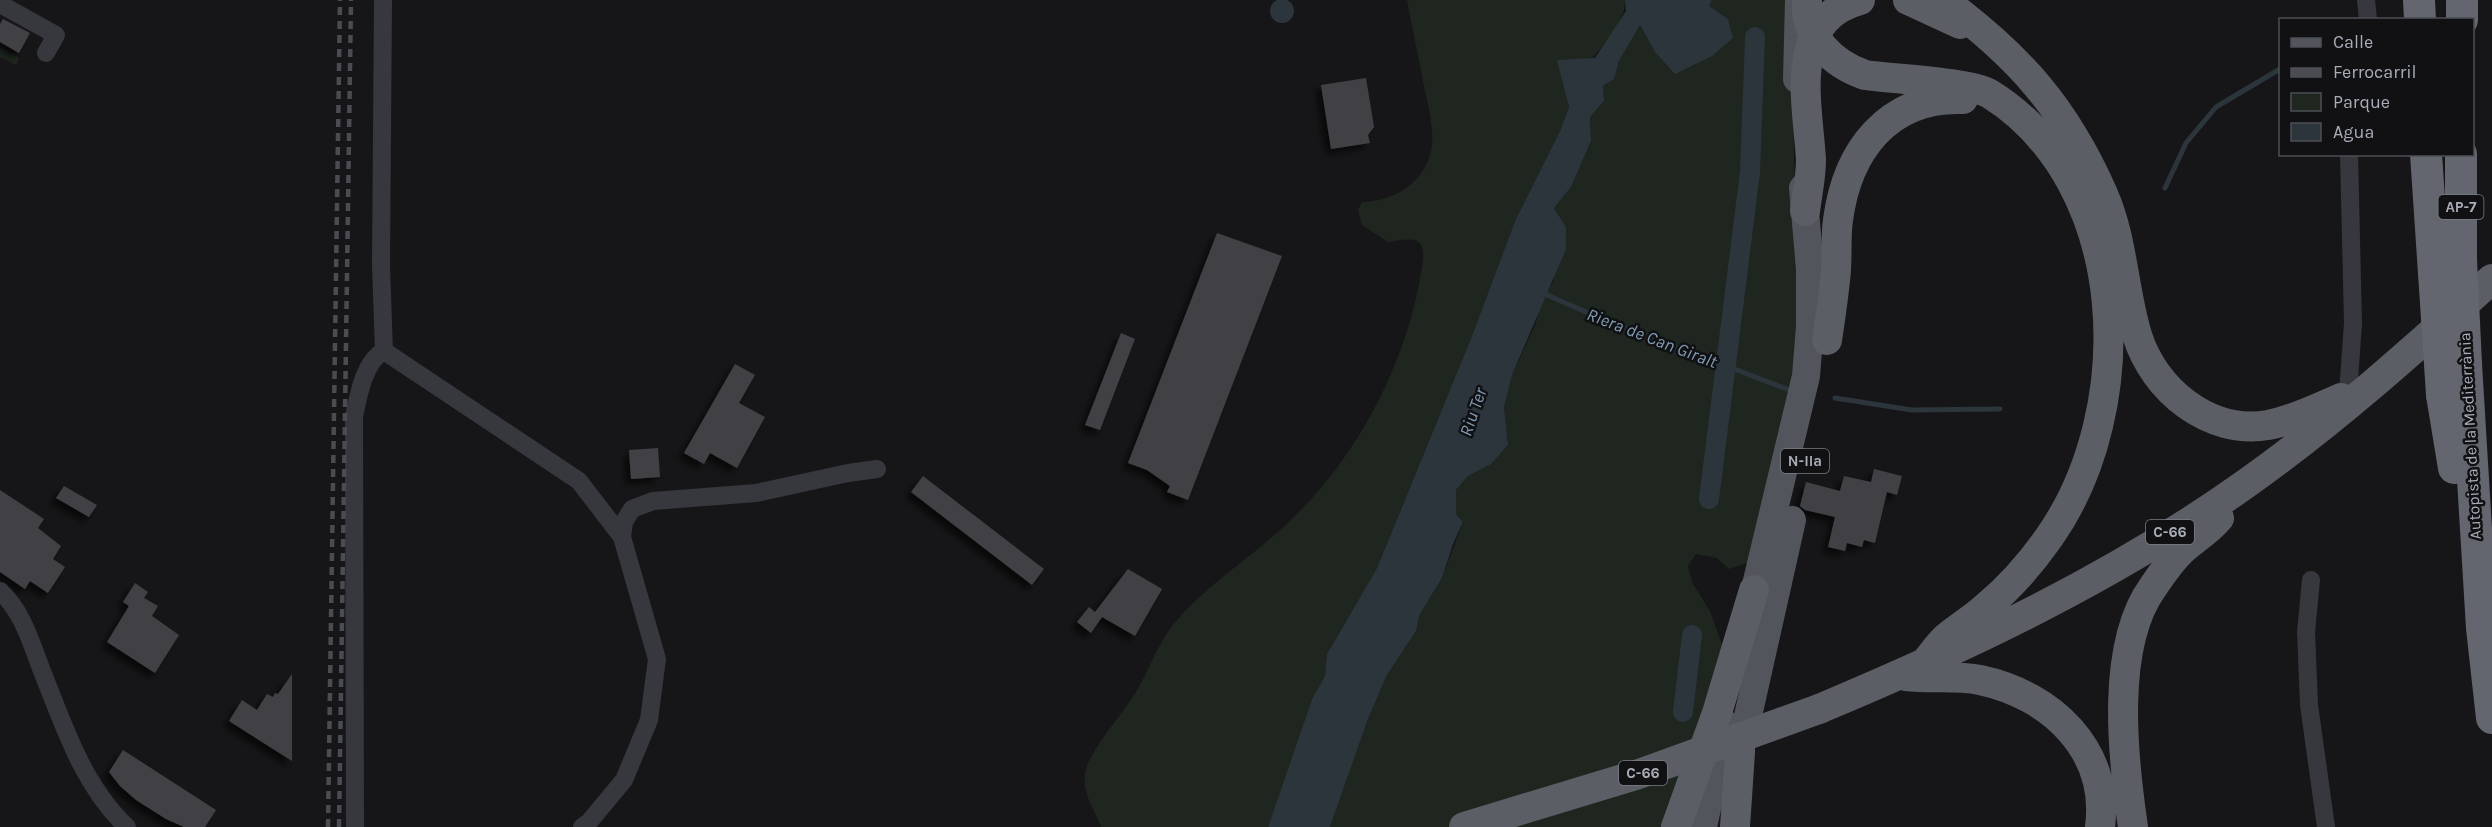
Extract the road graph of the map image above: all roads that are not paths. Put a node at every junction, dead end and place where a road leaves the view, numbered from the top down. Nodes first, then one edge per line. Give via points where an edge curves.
1 (383, 0) edge
2 (1798, 0) edge
3 (1807, 0) edge
4 (1816, 0) edge
5 (1860, 0) edge
6 (1908, 0) edge
7 (1943, 0) edge
8 (2366, 0) edge
9 (2419, 0) edge
10 (2462, 0) edge
11 (0, 4) edge
12 (2368, 18) edge
13 (2420, 18) edge
14 (2462, 18) edge
15 (1814, 34) junction
16 (1993, 40) junction
17 (46, 52) dead end
18 (2029, 124) junction
19 (2349, 156) edge
20 (2426, 156) edge
21 (2461, 156) edge
22 (1805, 211) junction
23 (2447, 266) junction
24 (2492, 279) edge
25 (1827, 340) junction
26 (384, 351) junction
27 (2377, 383) junction
28 (2348, 394) junction
29 (877, 470) dead end
30 (2244, 486) junction
31 (622, 537) junction
32 (2312, 580) dead end
33 (1754, 590) junction
34 (0, 591) edge
35 (2482, 628) junction
36 (1912, 670) junction
37 (2492, 718) edge
38 (1740, 752) junction
39 (2127, 783) junction
40 (127, 827) edge
41 (356, 827) edge
42 (582, 827) edge
43 (1464, 827) edge
44 (1676, 827) edge
45 (1703, 827) edge
46 (1724, 827) edge
47 (1735, 827) edge
48 (2100, 827) edge
49 (2126, 827) edge
50 (2133, 827) edge
51 (2326, 827) edge

1 - 26 street
2 - 22 main road, N-IIa via 1797,81
3 - 15 highway
4 - 15 main road, N-IIa
5 - 15 highway via 1828,16
6 - 16 highway
7 - 16 highway
8 - 12 street
9 - 13 highway
10 - 14 highway
11 - 17 street via 56,35
15 - 18 highway via 1828,56 1845,68 1865,75 1988,92
15 - 22 highway via 1805,62 1811,164
15 - 25 main road, N-IIa via 1828,274
16 - 28 highway via 2048,96 2092,171 2124,263 2137,335 2159,379 2180,401 2204,415 2234,424 2267,425 2299,416
18 - 25 highway via 1999,106 1976,99 1946,98 1902,111 1871,136 1843,195
18 - 36 highway via 2062,164 2079,196 2102,270 2108,310 2107,390 2084,472 2050,536 2008,586
19 - 28 street via 2353,322
20 - 23 highway
21 - 23 highway, Autopista de la Mediterrània / AP-7
22 - 33 main road, N-IIa via 1810,269 1806,376
23 - 35 highway, Autopista de la Mediterrània / AP-7, bridge via 2466,364
23 - 35 highway, bridge via 2442,395
24 - 27 highway, C-66
25 - 38 main road, N-IIa via 1813,428
26 - 31 street via 579,482
26 - 41 street via 374,358 359,391 354,417
27 - 28 highway
27 - 30 highway, C-66
29 - 31 street via 756,493 653,501 632,509 624,522
30 - 36 highway, C-66 via 2094,578 1994,633
30 - 39 highway via 2216,522 2180,552 2151,589 2133,629 2124,670
31 - 42 street via 657,659 649,720 624,780
32 - 51 street via 2306,632 2309,705
33 - 44 highway
33 - 45 main road, N-IIa
34 - 40 street via 25,625 83,770 108,810
35 - 37 highway, Autopista de la Mediterrània / AP-7
36 - 43 highway, C-66, bridge via 1820,709 1636,775
36 - 48 highway via 2004,686 2036,700 2060,718 2078,739 2098,776 2103,806
38 - 46 main road, N-IIa
38 - 47 highway
39 - 49 highway
39 - 50 highway

